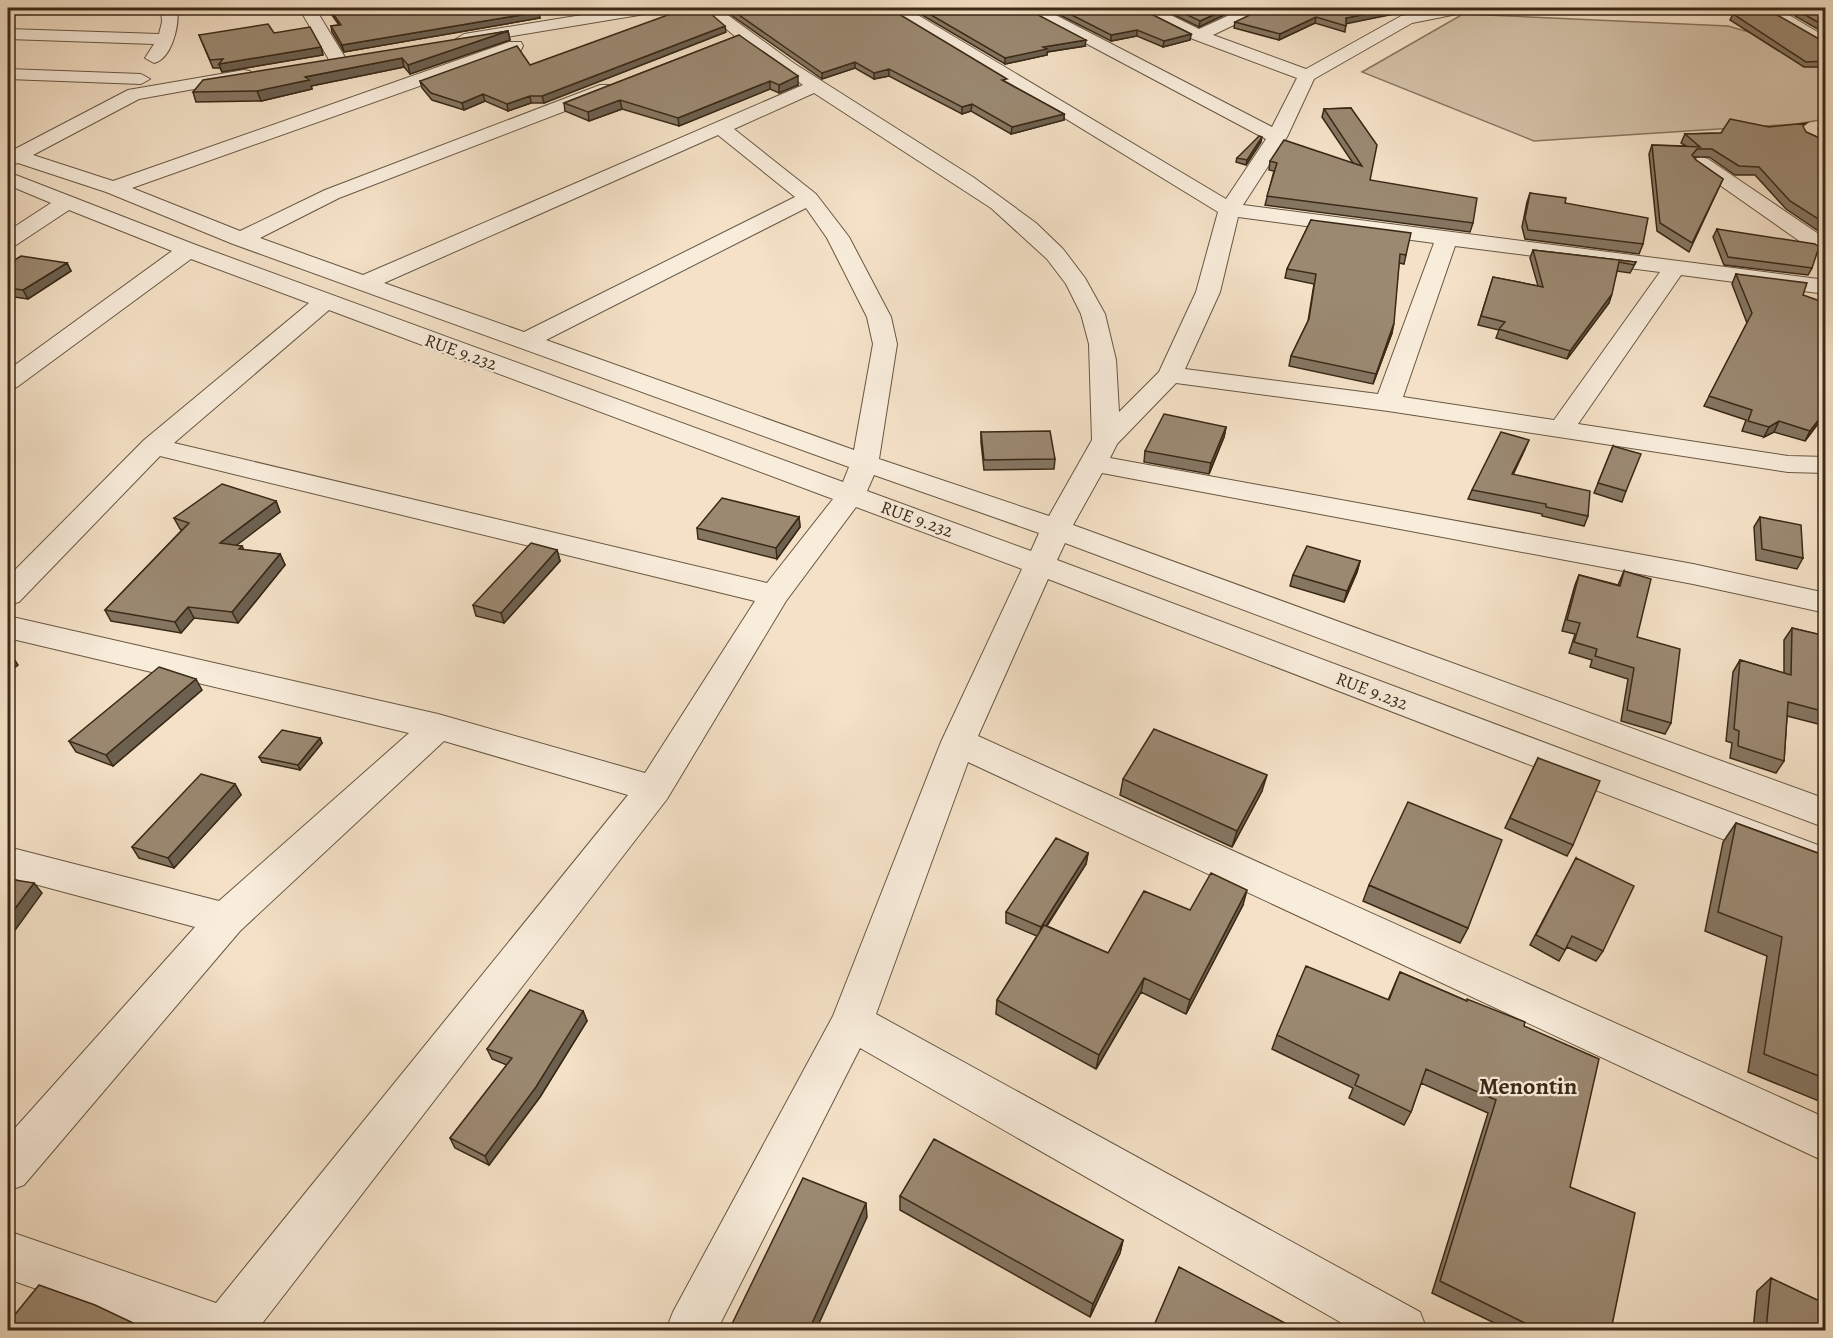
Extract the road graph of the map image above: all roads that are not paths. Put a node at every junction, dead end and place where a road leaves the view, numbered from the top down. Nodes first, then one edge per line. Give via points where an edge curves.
1 (168, 8) edge
2 (307, 8) edge
3 (651, 8) edge
4 (709, 8) edge
5 (896, 8) edge
6 (1031, 8) edge
7 (1145, 8) edge
8 (1257, 8) edge
9 (1466, 8) edge
10 (1767, 8) edge
11 (586, 13) edge
12 (1407, 13) edge
13 (8, 34) edge
14 (741, 34) junction
15 (1199, 35) junction
16 (165, 39) junction
17 (442, 42) edge
18 (719, 42) edge
19 (1826, 44) edge
20 (314, 63) edge
21 (258, 72) edge
22 (8, 74) edge
23 (1306, 76) junction
24 (622, 82) edge
25 (137, 86) junction
26 (815, 86) junction
27 (721, 128) junction
28 (1276, 137) junction
29 (10, 162) edge
30 (1701, 164) edge
31 (113, 188) junction
32 (809, 198) junction
33 (66, 202) junction
34 (1229, 210) junction
35 (241, 239) junction
36 (1446, 239) junction
37 (8, 240) edge
38 (1826, 249) edge
39 (188, 250) junction
40 (1675, 268) junction
41 (363, 283) junction
42 (1826, 287) edge
43 (324, 302) junction
44 (526, 340) junction
45 (1170, 375) junction
46 (8, 382) edge
47 (1388, 403) junction
48 (1562, 428) junction
49 (154, 446) junction
50 (1100, 452) junction
51 (1826, 465) edge
52 (858, 479) junction
53 (1056, 529) junction
54 (1040, 565) junction
55 (8, 595) edge
56 (774, 595) junction
57 (1826, 603) edge
58 (8, 627) edge
59 (438, 727) junction
60 (958, 742) junction
61 (654, 789) junction
62 (1826, 814) edge
63 (8, 862) edge
64 (1826, 864) edge
65 (226, 919) junction
66 (852, 1022) junction
67 (1826, 1141) edge
68 (8, 1169) edge
69 (8, 1255) edge
70 (225, 1330) edge
71 (690, 1330) edge
72 (1402, 1330) edge

1 - 16 street via 171,21
2 - 20 street via 343,58
3 - 11 street
4 - 14 street
5 - 34 street
6 - 28 street
7 - 15 street
8 - 15 street
9 - 12 street
10 - 19 street
11 - 17 street
11 - 31 street
12 - 23 street
13 - 16 street
14 - 18 street
14 - 26 street
15 - 23 street
16 - 25 street
21 - 25 street
22 - 25 street
23 - 28 street
24 - 35 street via 332,194
25 - 29 street
26 - 27 street
26 - 50 street via 999,204 1059,260 1093,314 1104,365
27 - 32 street
27 - 41 street
28 - 34 street
29 - 31 street, RUE 9.232
29 - 33 street, RUE 9.232
30 - 38 street
31 - 35 street, RUE 9.232
32 - 44 street
32 - 52 street via 838,237 869,294 885,344
33 - 37 street
33 - 39 street, RUE 9.232
34 - 36 street
34 - 45 street via 1208,292
35 - 41 street, RUE 9.232
36 - 40 street
36 - 47 street
39 - 43 street, RUE 9.232
39 - 46 street
40 - 42 street
40 - 48 street
41 - 44 street, RUE 9.232
43 - 49 street
43 - 52 street, RUE 9.232
44 - 52 street, RUE 9.232
45 - 47 street
45 - 50 street
47 - 48 street
48 - 51 street via 1788,464
49 - 55 street
49 - 56 street
50 - 53 street
50 - 57 street
52 - 53 street, RUE 9.232
52 - 54 street, RUE 9.232
52 - 56 street
53 - 54 street
53 - 62 street, RUE 9.232
54 - 60 street
54 - 64 street, RUE 9.232
56 - 61 street
58 - 59 street
59 - 61 street
59 - 65 street
60 - 66 street
60 - 67 street
61 - 70 street
63 - 65 street
65 - 68 street
66 - 71 street
66 - 72 street
69 - 70 street

